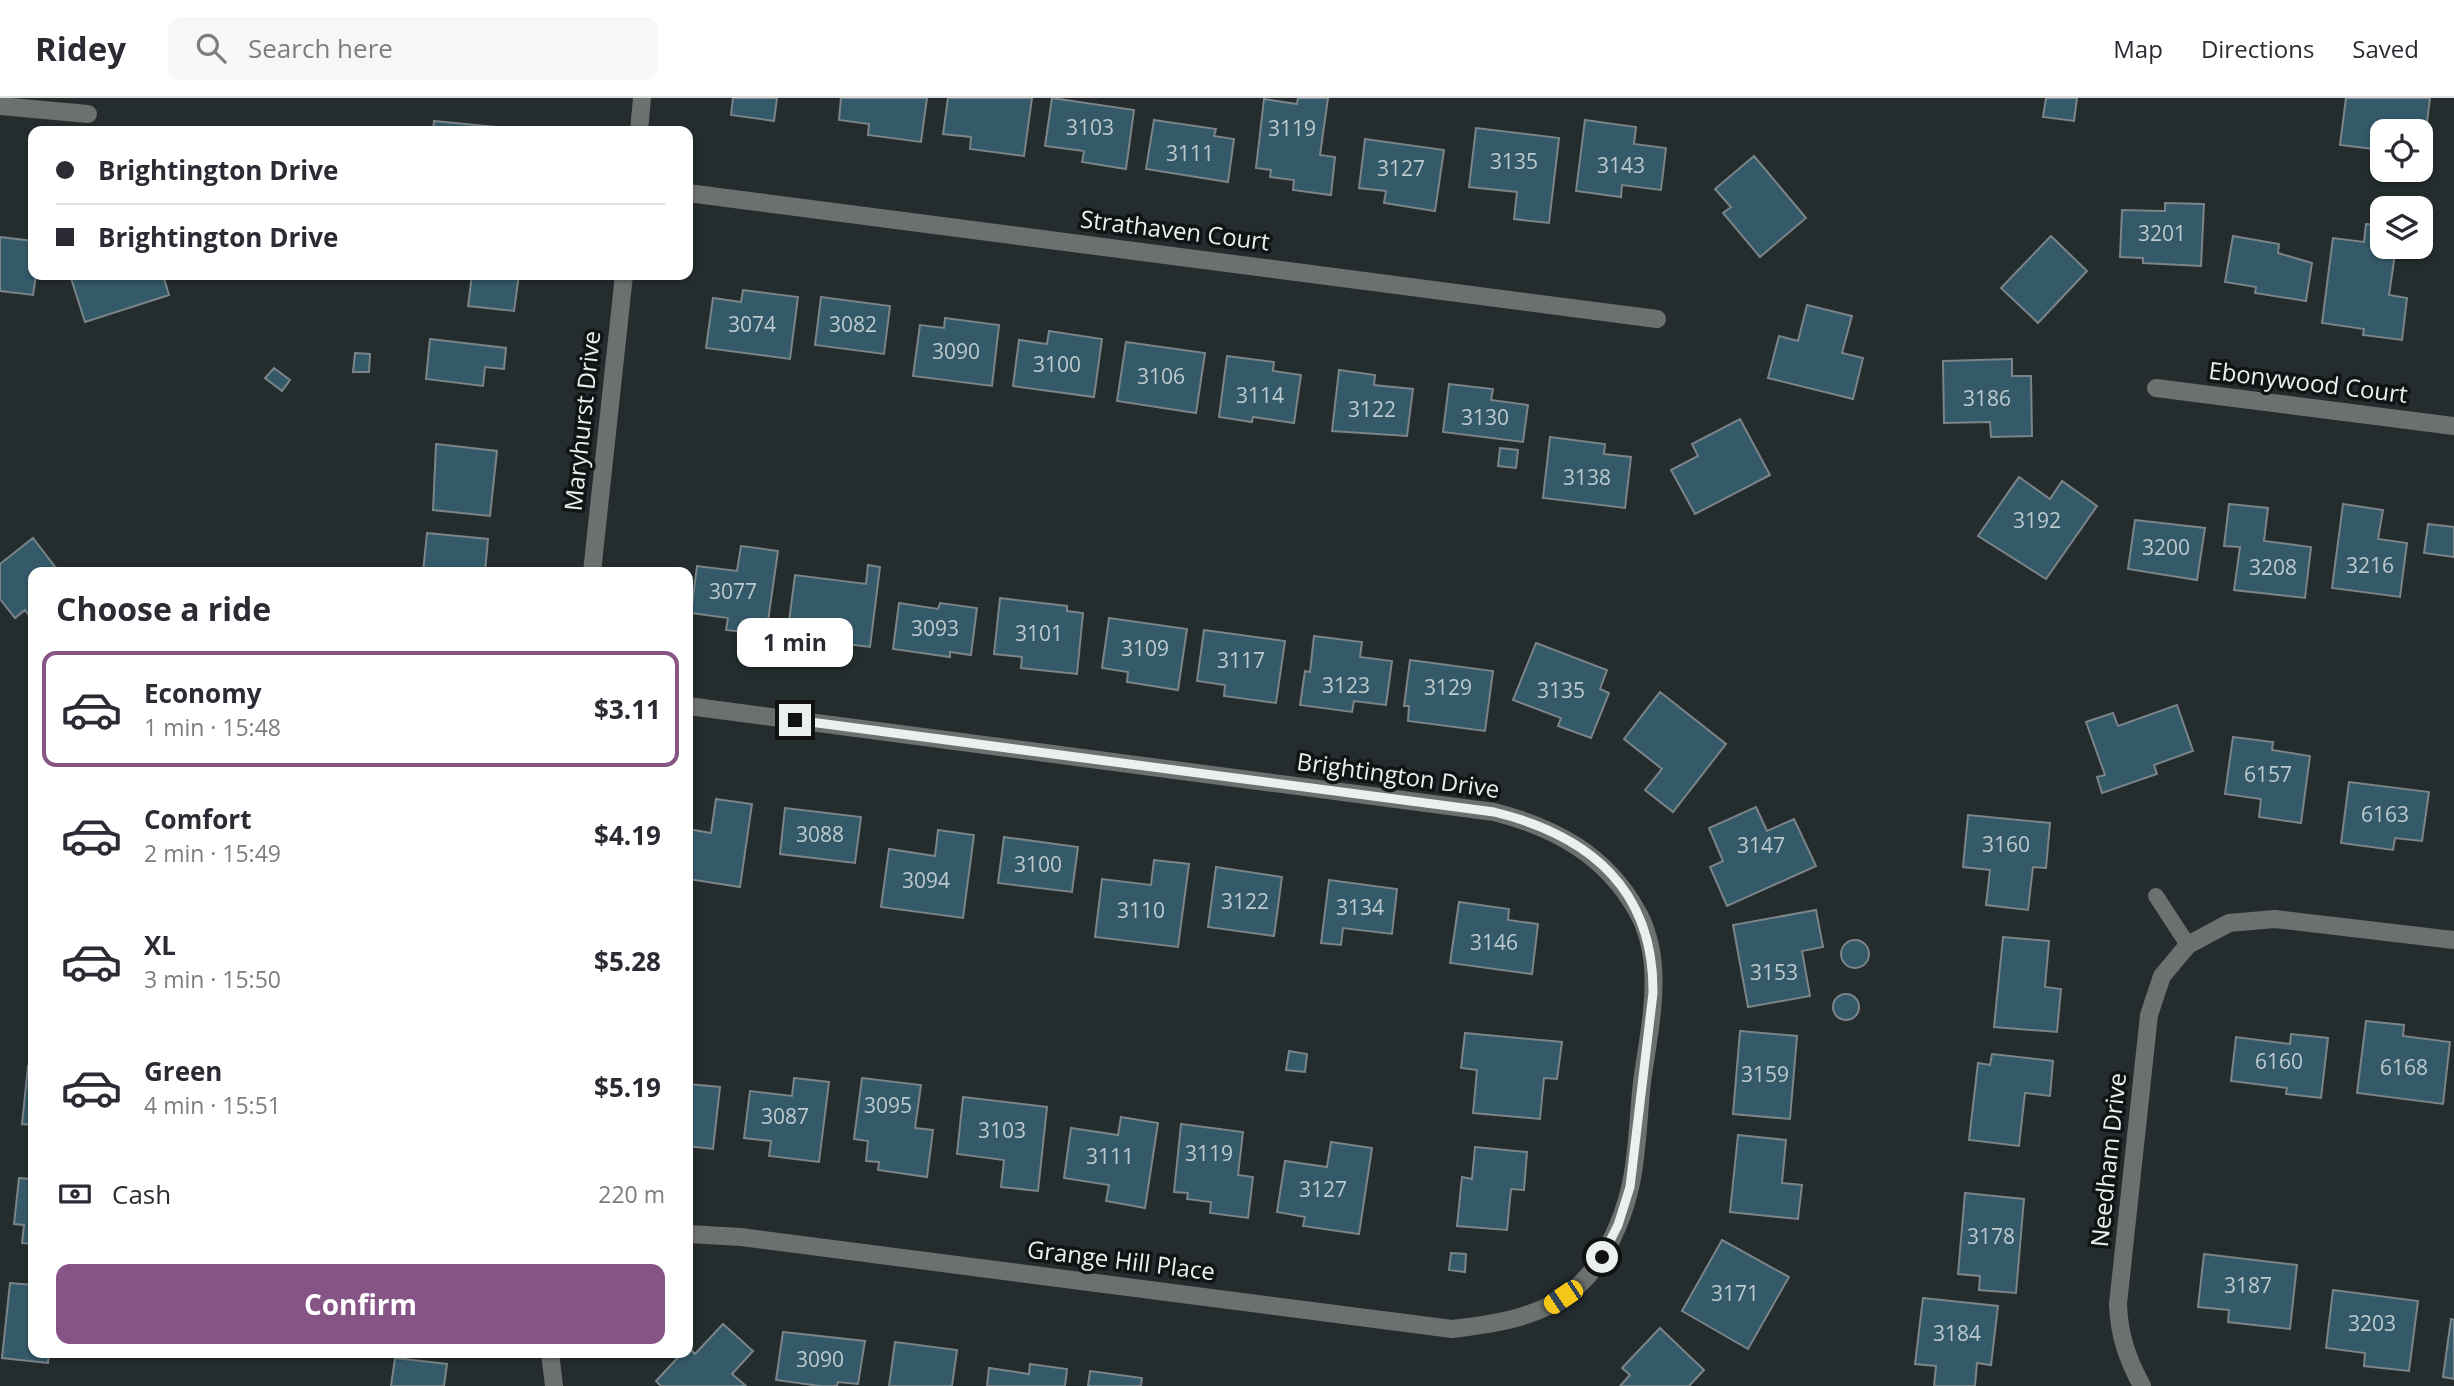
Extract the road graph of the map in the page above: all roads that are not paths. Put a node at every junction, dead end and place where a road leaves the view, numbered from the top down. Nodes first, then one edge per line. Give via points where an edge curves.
1 (642, 98) edge
2 (0, 106) edge
3 (88, 114) dead end
4 (639, 126) edge
5 (693, 194) edge
6 (623, 280) edge
7 (1657, 319) dead end
8 (2156, 388) dead end
9 (2454, 426) edge
10 (593, 567) edge
11 (693, 707) edge
12 (2156, 896) dead end
13 (2454, 940) edge
14 (2188, 945) junction
15 (693, 1234) edge
16 (1546, 1308) joint
17 (551, 1358) edge
18 (554, 1386) edge
19 (2143, 1386) edge

1 - 4 street
2 - 3 street
5 - 7 street, Strathaven Court
6 - 10 street, Maryhurst Drive
8 - 9 street, Ebonywood Court
11 - 16 street, Brightington Drive via 1494,812 1532,821 1566,837 1597,860 1638,912 1653,966 1653,993 1630,1187 1618,1225 1602,1257 1579,1286
12 - 14 lane
13 - 14 street via 2275,919 2228,923
14 - 19 street, Needham Drive via 2162,976 2149,1015 2118,1304 2119,1333
15 - 16 street, Grange Hill Place via 1451,1329 1500,1323
17 - 18 street

